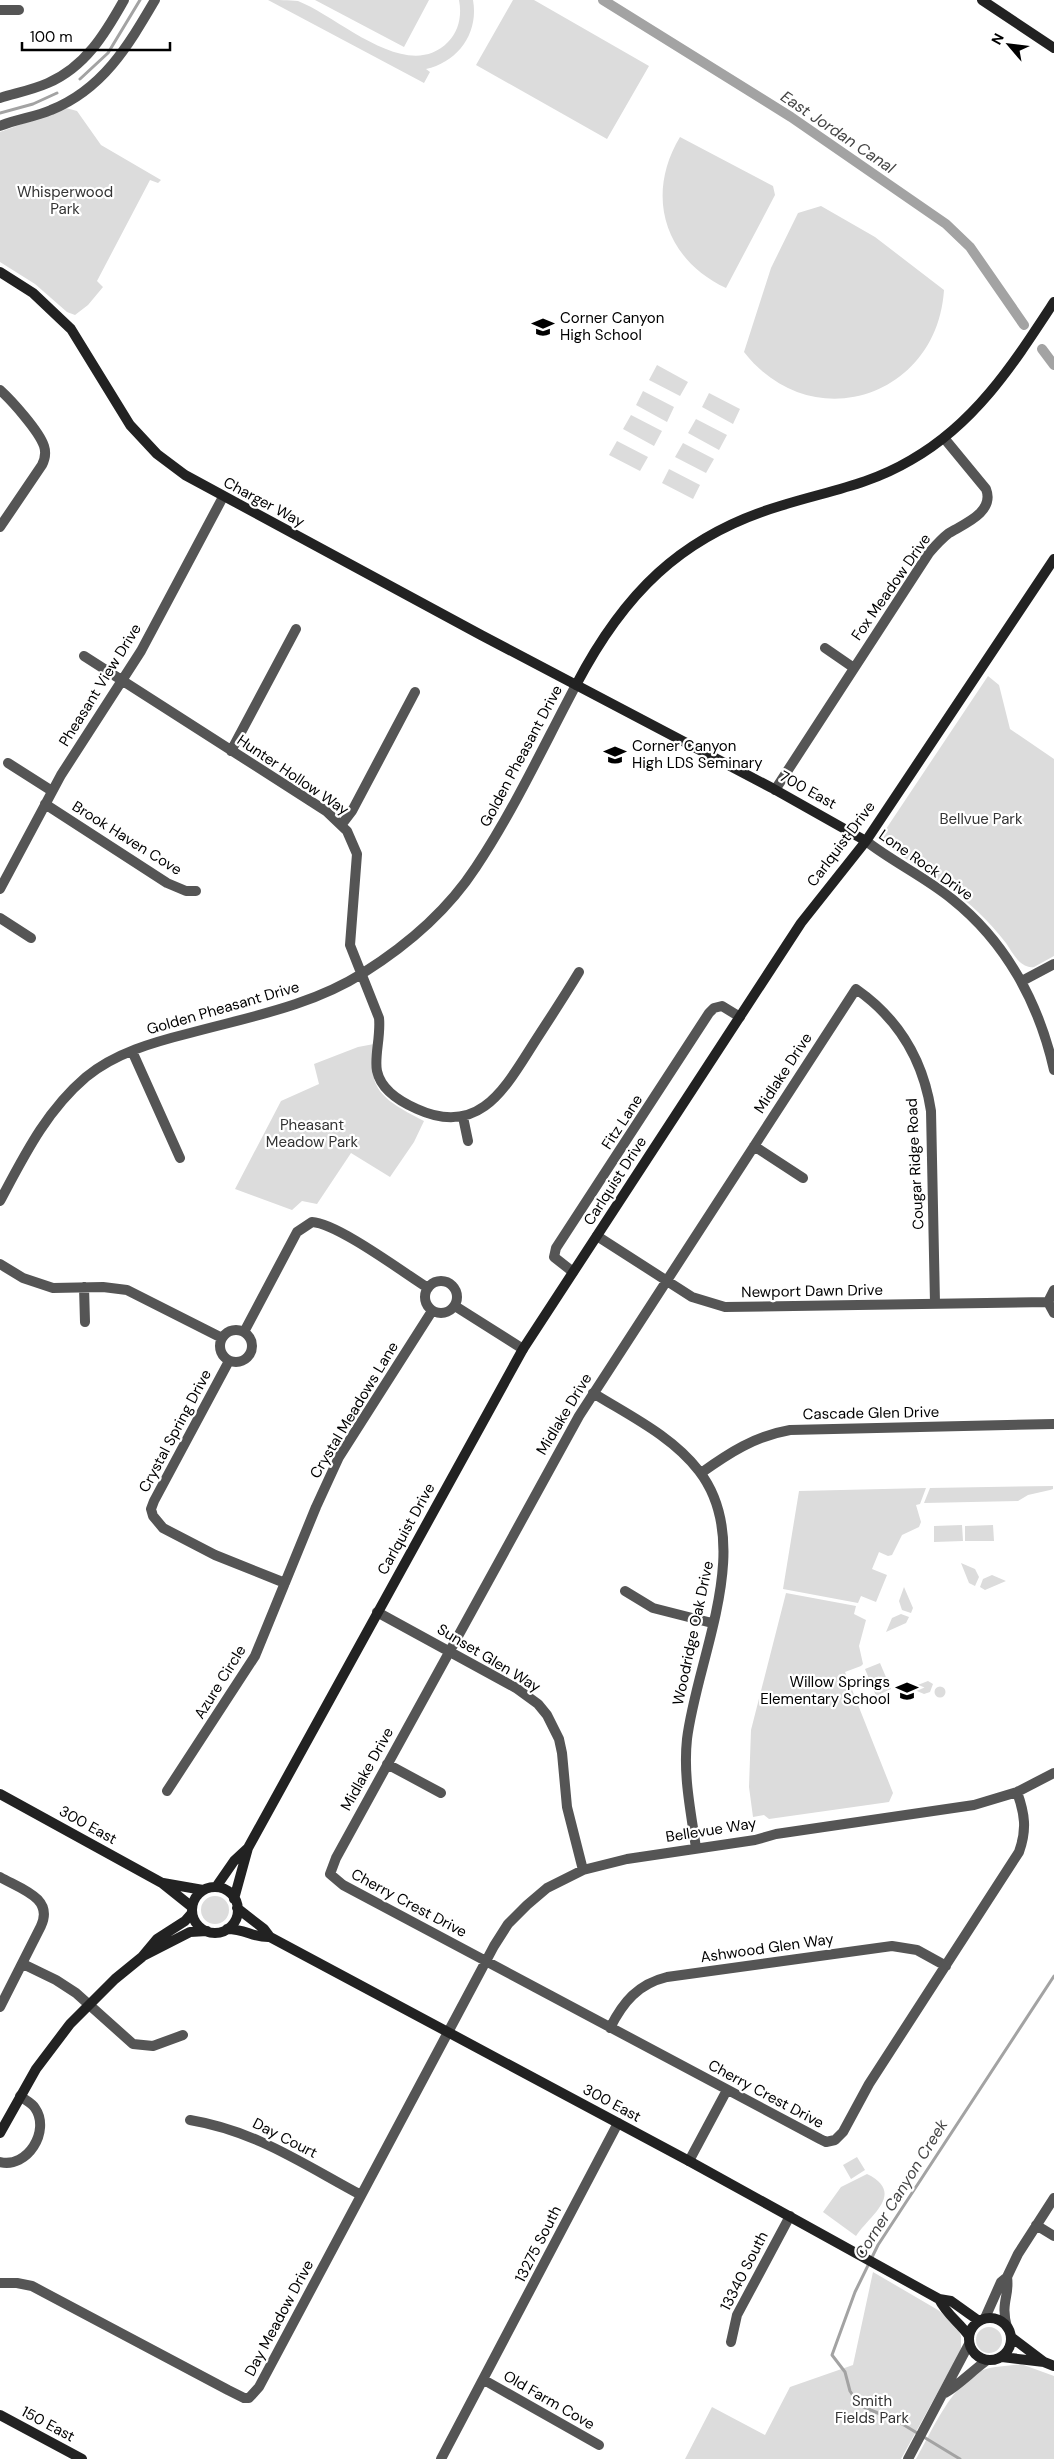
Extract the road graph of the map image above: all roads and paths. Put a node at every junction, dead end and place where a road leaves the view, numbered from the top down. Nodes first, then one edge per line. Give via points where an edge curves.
1 (124, 0) edge
2 (155, 0) edge
3 (982, 0) edge
4 (0, 10) edge
5 (19, 10) dead end
6 (1054, 48) edge
7 (0, 98) edge
8 (0, 126) edge
9 (0, 272) edge
10 (1054, 302) edge
11 (0, 390) edge
12 (944, 438) junction
13 (222, 497) junction
14 (0, 527) edge
15 (1054, 559) edge
16 (296, 629) dead end
17 (825, 648) dead end
18 (84, 656) dead end
19 (854, 668) junction
20 (124, 680) junction
21 (576, 685) junction
22 (415, 692) dead end
23 (231, 750) junction
24 (8, 763) dead end
25 (775, 790) junction
26 (52, 791) junction
27 (45, 804) junction
28 (342, 824) junction
29 (866, 841) junction
30 (0, 888) edge
31 (196, 891) dead end
32 (0, 918) edge
33 (30, 938) dead end
34 (1054, 964) edge
35 (579, 972) dead end
36 (363, 974) junction
37 (1022, 981) junction
38 (856, 989) joint
39 (740, 1017) junction
40 (132, 1051) junction
41 (1054, 1070) edge
42 (462, 1116) junction
43 (468, 1141) dead end
44 (754, 1146) junction
45 (180, 1158) dead end
46 (803, 1178) dead end
47 (0, 1201) edge
48 (597, 1236) junction
49 (0, 1264) edge
50 (573, 1272) junction
51 (666, 1280) junction
52 (84, 1287) junction
53 (428, 1288) junction
54 (1054, 1290) edge
55 (1048, 1302) junction
56 (935, 1303) junction
57 (455, 1306) junction
58 (432, 1311) junction
59 (1054, 1313) edge
60 (85, 1322) dead end
61 (244, 1332) junction
62 (222, 1338) junction
63 (523, 1348) junction
64 (228, 1361) junction
65 (593, 1393) junction
66 (1054, 1424) edge
67 (700, 1473) junction
68 (285, 1583) junction
69 (625, 1592) dead end
70 (377, 1612) junction
71 (712, 1622) junction
72 (449, 1651) junction
73 (387, 1764) junction
74 (1054, 1773) edge
75 (167, 1791) dead end
76 (1017, 1792) junction
77 (441, 1793) dead end
78 (0, 1794) edge
79 (248, 1848) junction
80 (696, 1848) junction
81 (583, 1870) junction
82 (330, 1874) joint
83 (0, 1877) edge
84 (162, 1883) junction
85 (216, 1887) junction
86 (203, 1890) junction
87 (236, 1903) junction
88 (192, 1910) junction
89 (227, 1929) junction
90 (207, 1931) junction
91 (270, 1937) junction
92 (142, 1957) junction
93 (486, 1961) junction
94 (23, 1964) junction
95 (946, 1966) junction
96 (88, 2004) junction
97 (0, 2006) edge
98 (610, 2028) junction
99 (448, 2032) junction
100 (183, 2035) dead end
101 (727, 2090) junction
102 (20, 2096) junction
103 (190, 2120) dead end
104 (618, 2123) junction
105 (0, 2133) edge
106 (689, 2160) junction
107 (0, 2162) edge
108 (362, 2195) junction
109 (1054, 2198) edge
110 (790, 2216) junction
111 (1036, 2225) junction
112 (1054, 2236) edge
113 (1007, 2277) junction
114 (0, 2283) edge
115 (939, 2299) junction
116 (982, 2320) junction
117 (1007, 2327) junction
118 (1011, 2338) junction
119 (969, 2340) junction
120 (731, 2342) dead end
121 (1002, 2357) junction
122 (986, 2360) junction
123 (1049, 2364) edge
124 (484, 2380) junction
125 (945, 2393) junction
126 (0, 2415) edge
127 (599, 2445) dead end
128 (82, 2459) edge
129 (441, 2459) edge
130 (908, 2459) edge

1 - 7 street via 100,41 70,71 38,88
2 - 8 street via 121,55 92,86 52,110
3 - 6 street
4 - 5 street
9 - 13 street, Charger Way via 33,293 71,329 122,414 147,445 185,475
10 - 12 street, Golden Pheasant Drive via 993,390
11 - 14 street via 14,403 42,441 45,454 42,465
12 - 19 street, Fox Meadow Drive via 986,489 987,502 975,518 950,532 936,545
12 - 21 street, Golden Pheasant Drive via 881,476 764,511 730,524 700,541 657,574 622,610 602,637
13 - 20 street, Pheasant View Drive
13 - 21 street, Charger Way
15 - 29 street, Carlquist Drive
16 - 23 street
17 - 19 street
18 - 20 street, Hunter Hollow Way
19 - 25 street, Fox Meadow Drive
20 - 23 street, Hunter Hollow Way
20 - 26 street, Pheasant View Drive
21 - 25 street, 700 East
21 - 36 street, Golden Pheasant Drive via 475,869 428,924
22 - 28 street
23 - 28 street, Hunter Hollow Way
24 - 26 street
25 - 29 street, 700 East
26 - 27 street, Pheasant View Drive
27 - 30 street, Pheasant View Drive
27 - 31 street, Brook Haven Cove via 167,883
28 - 36 street, Hunter Hollow Way via 357,854 350,945
29 - 37 street, Lone Rock Drive via 968,912
29 - 39 street, Carlquist Drive via 810,910
32 - 33 street
34 - 37 street
35 - 42 street via 499,1095 482,1109
36 - 40 street, Golden Pheasant Drive via 297,1004 154,1042
36 - 42 street, Hunter Hollow Way via 379,1018 381,1031 376,1067 385,1088 426,1113 448,1118
37 - 41 street, Lone Rock Drive via 1043,1030
38 - 44 street, Midlake Drive
38 - 56 street, Cougar Ridge Road via 883,1010 903,1034 918,1062 928,1094
39 - 48 street, Carlquist Drive
39 - 50 street, Fitz Lane via 722,1006 709,1013 556,1248 554,1258
40 - 45 street
40 - 47 street, Golden Pheasant Drive via 87,1076 55,1108 28,1148
42 - 43 street
44 - 46 street
44 - 51 street, Midlake Drive
48 - 50 street, Carlquist Drive
48 - 51 street, Newport Dawn Drive
49 - 52 street via 42,1286
50 - 63 street, Carlquist Drive
51 - 56 street, Newport Dawn Drive via 702,1302 725,1308
51 - 65 street, Midlake Drive
52 - 60 street
52 - 62 street via 127,1290
53 - 57 street via 439,1281 452,1285 457,1297
53 - 58 street via 425,1301
53 - 61 street via 351,1239 324,1224 312,1222 297,1232
54 - 55 street
55 - 56 street, Newport Dawn Drive
55 - 59 street
57 - 58 street via 445,1313
57 - 63 street
58 - 68 street, Crystal Meadows Lane via 339,1457
61 - 62 street via 232,1330
61 - 64 street via 252,1343 249,1356 242,1362
62 - 64 street via 220,1351
63 - 70 street, Carlquist Drive
64 - 68 street, Crystal Spring Drive via 154,1501 152,1516 163,1528 210,1552
65 - 67 street, Woodridge Oak Drive via 667,1439
65 - 72 street, Midlake Drive
66 - 67 street, Cascade Glen Drive via 790,1430 735,1449
67 - 71 street, Woodridge Oak Drive via 720,1513 725,1546 723,1578
68 - 75 street, Azure Circle via 255,1656
69 - 71 street via 653,1608
70 - 72 street, Sunset Glen Way
70 - 79 street, Carlquist Drive
71 - 80 street, Woodridge Oak Drive via 690,1718 685,1757
72 - 73 street, Midlake Drive
72 - 81 street, Sunset Glen Way via 527,1695 547,1715 559,1739 568,1814
73 - 77 street
73 - 82 street, Midlake Drive
74 - 76 street, Bellevue Way
76 - 80 street, Bellevue Way via 960,1807
76 - 95 street, Cherry Crest Drive via 1025,1817 1025,1834 1019,1852
78 - 84 street, 300 East
79 - 85 street, Carlquist Drive
79 - 87 street, Carlquist Drive
80 - 81 street, Bellevue Way via 612,1861
81 - 93 street, Bellevue Way via 547,1888 527,1905 500,1935
82 - 93 street, Cherry Crest Drive via 342,1885
83 - 94 street via 36,1897 44,1907 42,1924
84 - 86 street, 300 East
84 - 88 street, 300 East
85 - 86 street
85 - 87 street via 227,1891
86 - 88 street via 196,1897
87 - 89 street via 235,1921
87 - 91 street, 300 East
88 - 90 street via 196,1924
88 - 92 street via 185,1920 157,1939
89 - 90 street
89 - 91 street, 300 East via 242,1929 260,1938
90 - 92 street via 190,1932
91 - 99 street, 300 East
92 - 96 street
93 - 98 street, Cherry Crest Drive
93 - 99 street, Bellevue Way
94 - 96 street via 63,1984
94 - 97 street
95 - 98 street, Ashwood Glen Way via 917,1950 892,1946 667,1978 644,1986 631,1995
95 - 101 street, Cherry Crest Drive via 835,2140 823,2141
96 - 100 street via 127,2040 140,2046 153,2046
96 - 102 street via 52,2046
98 - 101 street, Cherry Crest Drive
99 - 104 street, 300 East
99 - 108 street, Day Meadow Drive
101 - 106 street
102 - 105 street
102 - 107 street via 37,2111 40,2120 38,2137 24,2157 12,2163
103 - 108 street, Day Court via 250,2135
104 - 106 street, 300 East
104 - 124 street, 13275 South
106 - 110 street, 300 East
108 - 114 street, Day Meadow Drive via 259,2387 249,2398 228,2390 32,2286
109 - 111 street
110 - 115 street, 300 East
110 - 120 street, 13340 South via 737,2315
111 - 112 street
111 - 113 street
113 - 116 street via 1001,2282
113 - 117 street via 1003,2305
115 - 116 street, 300 East via 952,2301
115 - 119 street, 300 East via 945,2312 961,2325
116 - 117 street via 997,2319
116 - 119 street via 972,2327
117 - 118 street
118 - 121 street via 1009,2349
118 - 123 street
119 - 122 street via 975,2355
119 - 125 street
121 - 122 street
121 - 123 street
122 - 125 street
124 - 127 street, Old Farm Cove
124 - 129 street, 13275 South
125 - 130 street
126 - 128 street, 150 East

